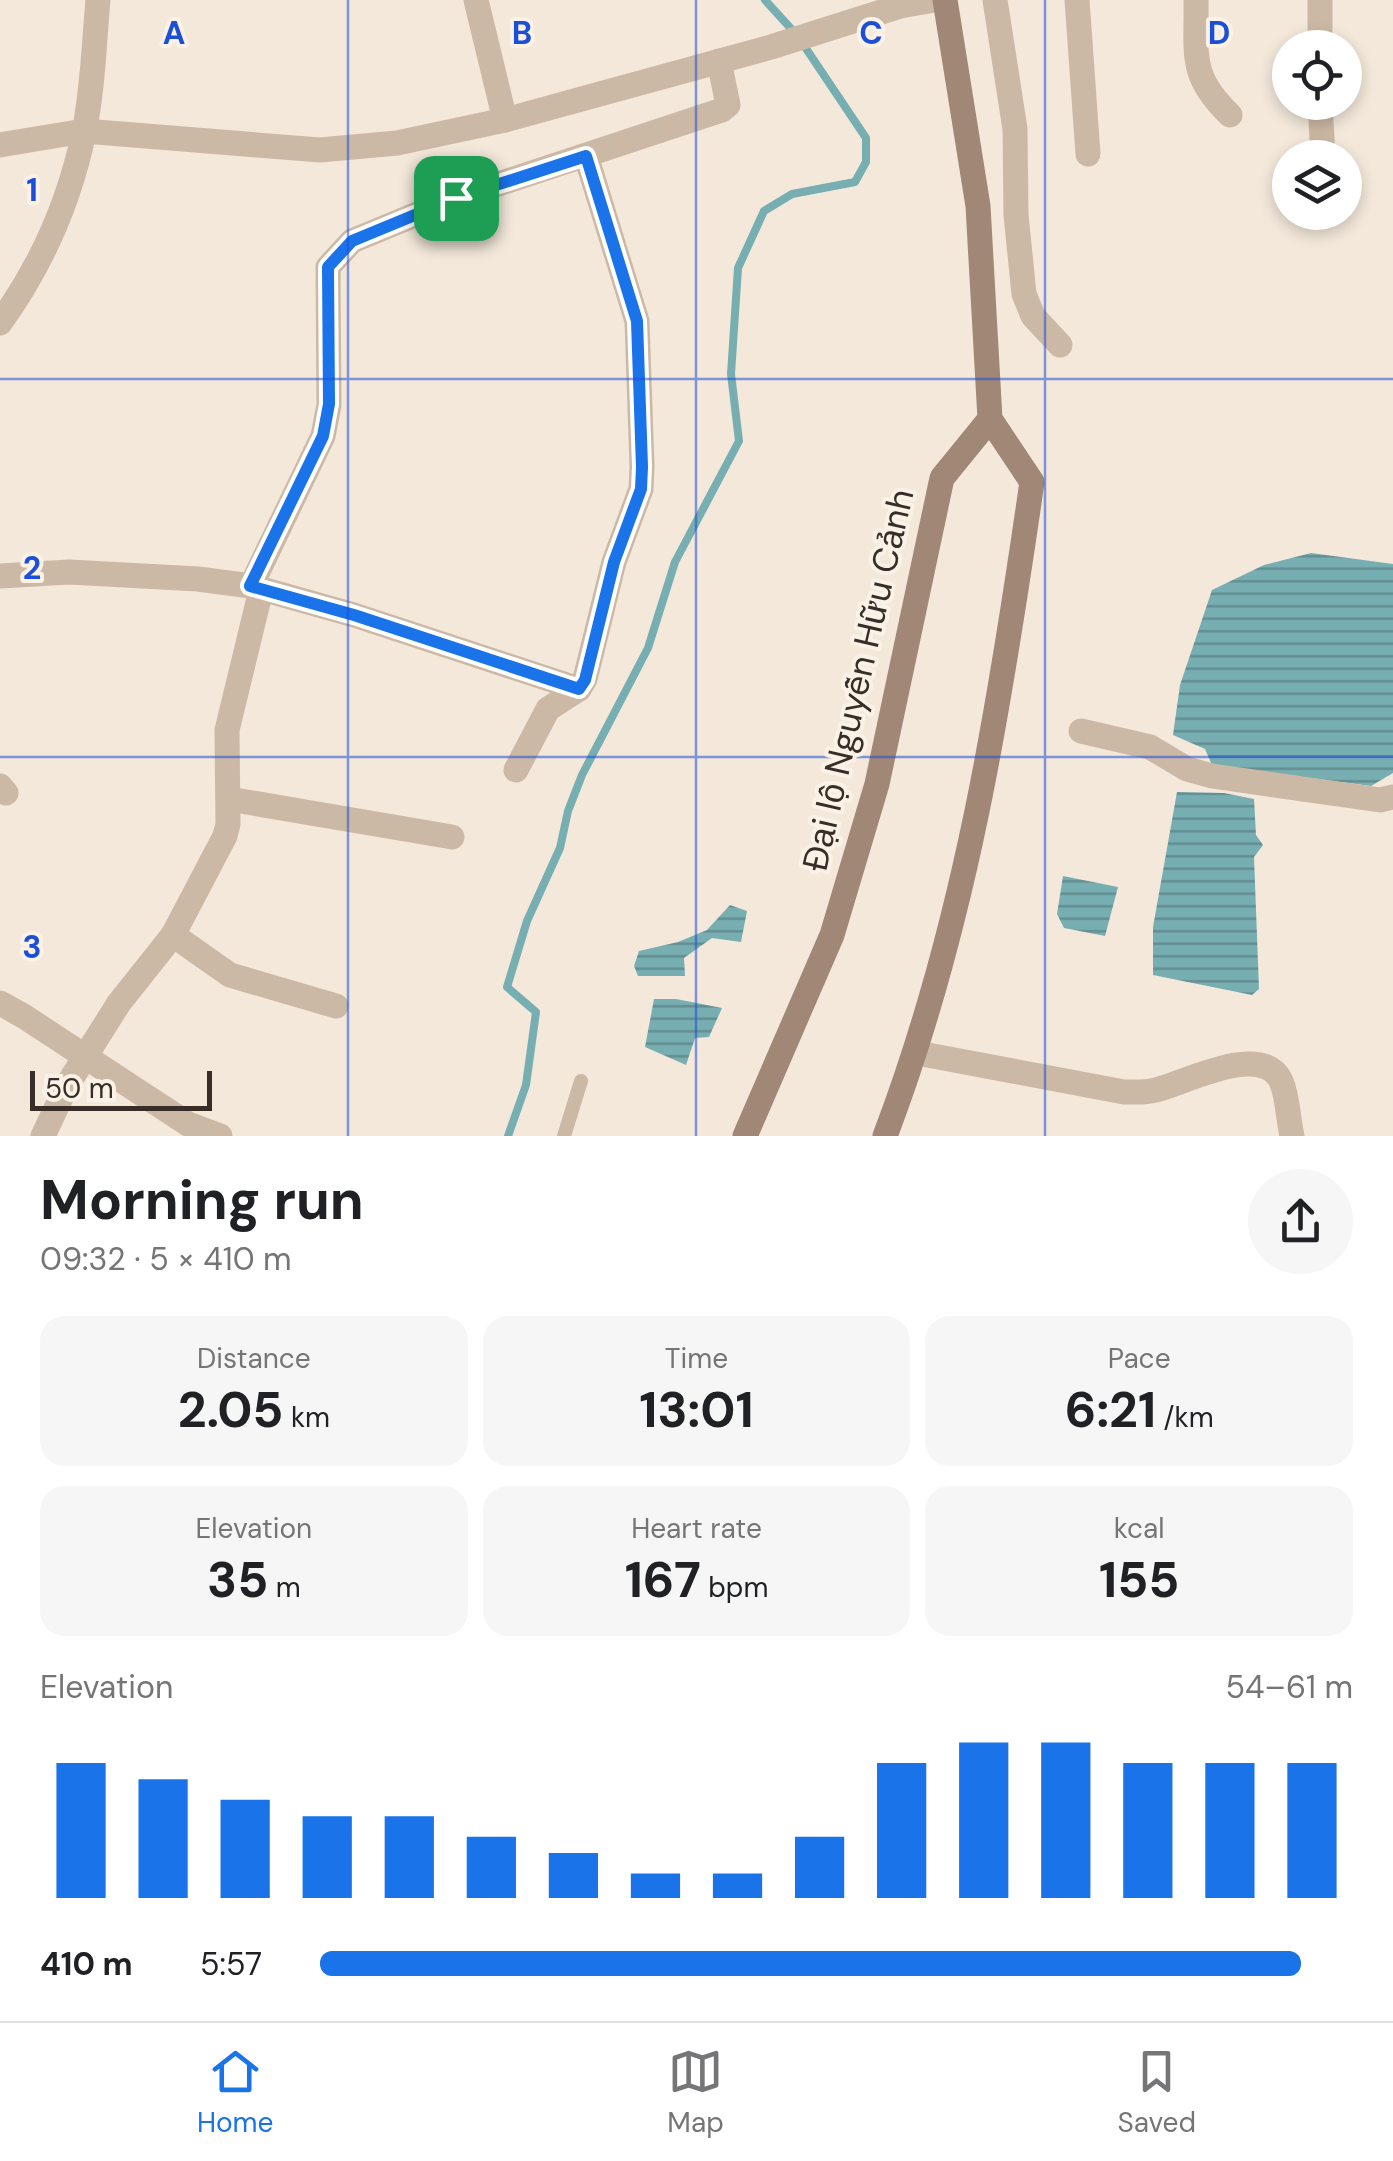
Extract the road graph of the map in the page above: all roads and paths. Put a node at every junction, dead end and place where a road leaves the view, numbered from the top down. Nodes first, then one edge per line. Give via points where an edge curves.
1 (98, 0) edge
2 (476, 0) edge
3 (935, 0) edge
4 (945, 0) edge
5 (995, 0) edge
6 (1078, 0) edge
7 (1196, 0) edge
8 (1320, 0) edge
9 (1320, 30) edge
10 (719, 61) junction
11 (1230, 114) dead end
12 (505, 120) junction
13 (84, 131) junction
14 (0, 145) edge
15 (1088, 154) dead end
16 (586, 156) junction
17 (0, 323) edge
18 (1060, 345) dead end
19 (990, 419) junction
20 (0, 576) edge
21 (256, 588) junction
22 (579, 689) junction
23 (1081, 731) dead end
24 (516, 770) dead end
25 (1393, 798) edge
26 (228, 799) junction
27 (452, 837) dead end
28 (173, 935) junction
29 (0, 1004) edge
30 (336, 1006) dead end
31 (917, 1053) junction
32 (85, 1057) junction
33 (581, 1081) dead end
34 (43, 1136) edge
35 (220, 1136) edge
36 (564, 1136) edge
37 (746, 1136) edge
38 (885, 1136) edge
39 (1292, 1136) edge

1 - 13 street
2 - 12 street
3 - 10 street
4 - 19 main road via 983,256
5 - 18 street via 1015,128 1024,294 1033,316
6 - 15 street
7 - 11 street via 1197,71
8 - 9 street
10 - 12 street
10 - 16 street via 728,96 722,110
12 - 13 street via 344,150
13 - 14 street
13 - 17 street via 55,226
16 - 21 street via 456,198 338,252 328,267 329,404 323,436
16 - 22 street via 637,321 642,467 638,500
19 - 31 main road via 1032,482 977,814
19 - 37 main road, Đại lộ Nguyễn Hữu Cảnh via 942,478 877,784 832,934
20 - 21 street via 69,572
21 - 22 street
21 - 26 street via 227,730
22 - 24 street via 548,709
23 - 25 street via 1150,747 1212,776
26 - 27 street
26 - 28 street via 225,836
28 - 30 street via 230,975
28 - 32 street
29 - 32 street
31 - 38 main road
31 - 39 street via 1124,1092 1150,1092 1253,1064 1280,1080
32 - 34 street
32 - 35 street via 188,1124
33 - 36 lane

